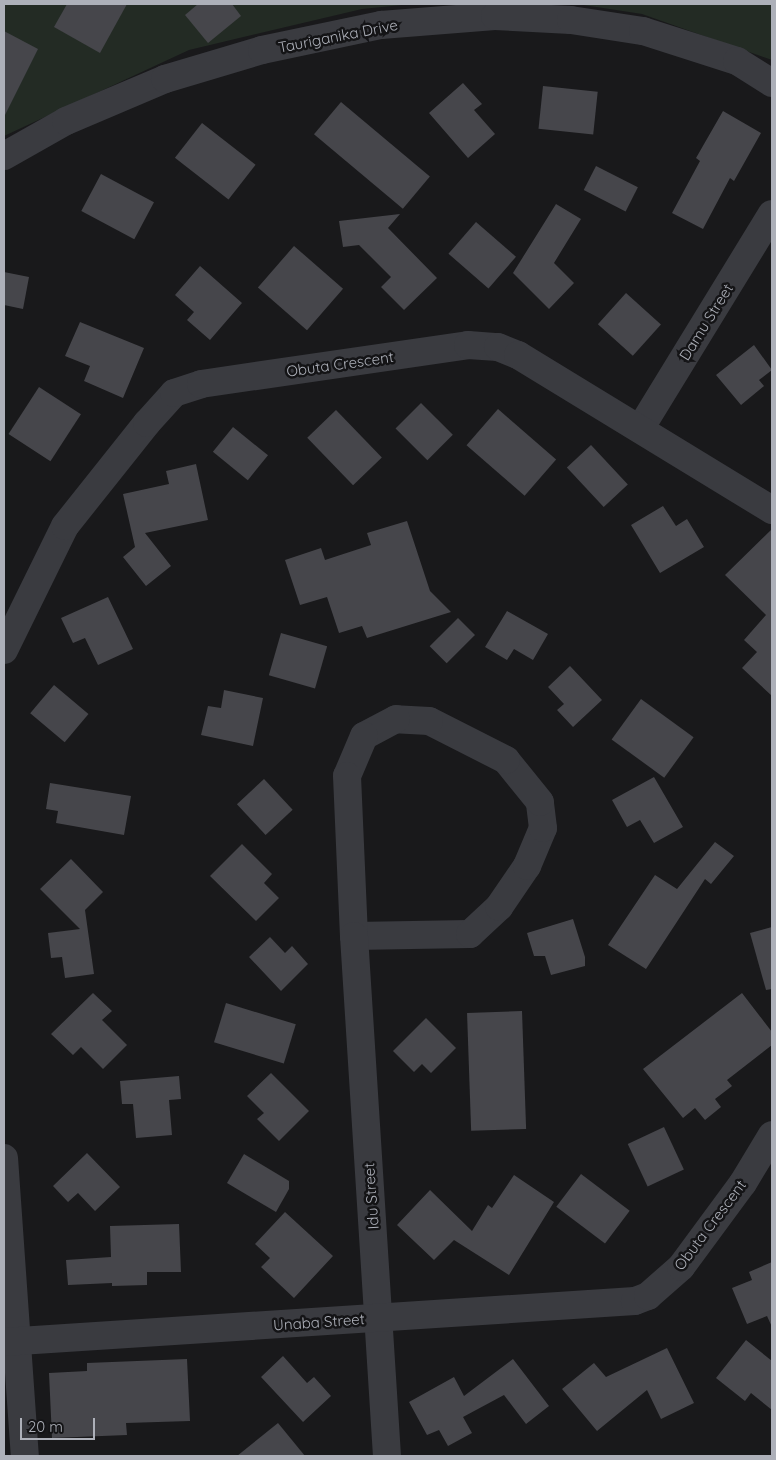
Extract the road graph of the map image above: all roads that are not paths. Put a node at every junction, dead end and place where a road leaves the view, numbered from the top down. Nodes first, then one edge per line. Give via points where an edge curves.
1 (772, 82) edge
2 (4, 156) edge
3 (772, 214) edge
4 (640, 430) junction
5 (772, 510) edge
6 (4, 650) edge
7 (354, 936) junction
8 (772, 1135) edge
9 (4, 1158) edge
10 (635, 1301) joint
11 (380, 1318) junction
12 (11, 1341) edge
13 (25, 1456) edge
14 (387, 1456) edge

1 - 2 street, Tauriganika Drive via 737,61 643,31 571,20 495,16 381,25 262,50 165,79 66,121
3 - 4 street, Damu Street
4 - 5 street, Obuta Crescent
4 - 6 street, Obuta Crescent via 518,355 498,347 468,345 201,384 174,393 146,423 65,526
7 - 7 street, Idu Street via 470,934 498,907 526,866 543,828 540,802 506,760 429,721 396,719 364,736 346,776
7 - 11 street, Idu Street
8 - 10 street, Obuta Crescent via 743,1184 681,1267 648,1296
9 - 12 street
10 - 11 street, Unaba Street
11 - 12 street, Unaba Street
11 - 14 street, Idu Street
12 - 13 street

